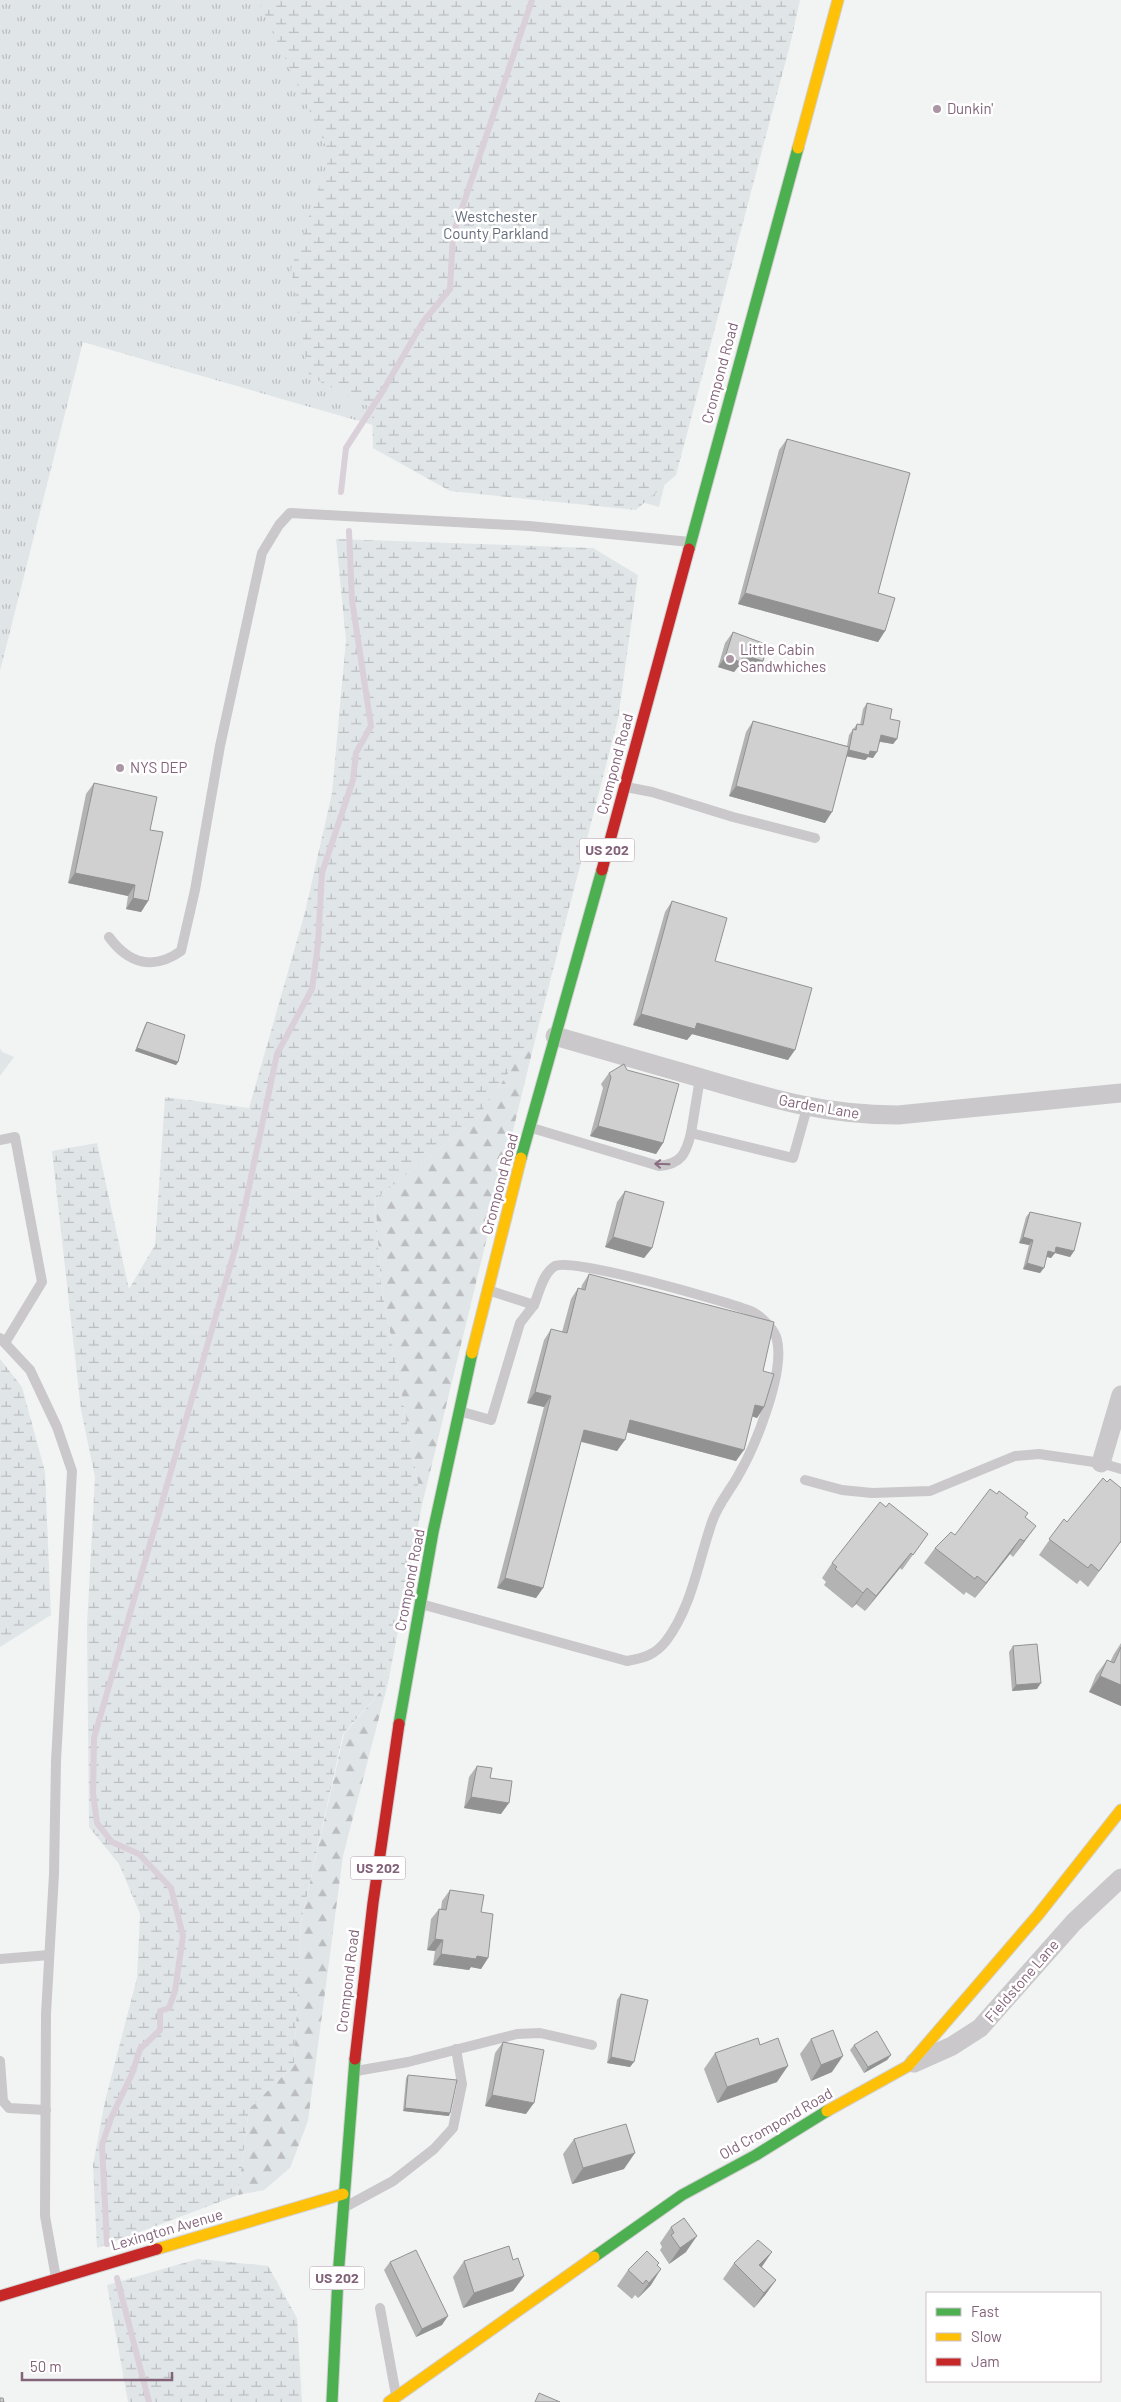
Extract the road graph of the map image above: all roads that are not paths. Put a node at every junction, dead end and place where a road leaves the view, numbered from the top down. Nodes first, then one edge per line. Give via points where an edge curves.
1 (838, 0) edge
2 (690, 542) junction
3 (625, 787) junction
4 (815, 838) dead end
5 (109, 937) dead end
6 (555, 1036) junction
7 (700, 1078) junction
8 (1121, 1093) edge
9 (807, 1108) junction
10 (530, 1127) junction
11 (691, 1133) junction
12 (0, 1140) edge
13 (488, 1290) junction
14 (534, 1305) junction
15 (2, 1340) edge
16 (1121, 1395) edge
17 (458, 1411) junction
18 (1101, 1463) junction
19 (1121, 1469) edge
20 (804, 1480) dead end
21 (420, 1604) junction
22 (1121, 1810) edge
23 (1121, 1878) edge
24 (49, 1955) junction
25 (0, 1959) edge
26 (592, 2045) dead end
27 (456, 2049) junction
28 (0, 2061) edge
29 (908, 2066) junction
30 (353, 2071) junction
31 (46, 2110) junction
32 (343, 2194) junction
33 (342, 2208) junction
34 (56, 2278) junction
35 (0, 2296) edge
36 (380, 2308) dead end
37 (395, 2401) edge
38 (332, 2402) edge

1 - 2 main road, Crompond Road / US 202
2 - 3 main road, Crompond Road / US 202
2 - 5 lane via 529,526 290,513 262,553 220,746 181,952 169,960 140,962 126,955
3 - 4 lane
3 - 6 main road, Crompond Road / US 202
6 - 7 street, Garden Lane
6 - 10 main road, Crompond Road / US 202
7 - 9 street, Garden Lane
7 - 11 lane
8 - 9 street, Garden Lane via 898,1115 863,1115
9 - 11 lane via 793,1158
11 -> 10 lane via 688,1147 681,1157 672,1164 659,1166
10 - 13 main road, Crompond Road / US 202
12 - 15 lane via 15,1137 42,1282
13 - 14 lane
13 - 17 main road, Crompond Road / US 202
14 - 17 lane via 520,1323 491,1420
14 - 21 lane via 547,1274 556,1266 571,1264 654,1282 754,1313 770,1327 777,1339 779,1359 763,1423 738,1476 721,1501 680,1620 666,1642 649,1658 628,1661
15 - 24 lane via 30,1370 57,1428 72,1471
16 - 18 street
17 - 21 main road, Crompond Road / US 202
18 - 19 lane
18 - 20 lane via 1039,1454 1015,1456 930,1491 904,1494 842,1490
21 - 30 main road, Crompond Road / US 202 via 380,1856
22 - 29 main road, Old Crompond Road via 1038,1915
23 - 29 street, Fieldstone Lane via 1074,1922 980,2028 952,2046
24 - 25 lane
24 - 31 lane
26 - 27 lane via 540,2033 517,2034
27 - 30 lane via 408,2062
27 - 33 lane via 462,2084 453,2128 434,2149 393,2181
28 - 31 lane via 3,2101 9,2108
29 - 37 main road, Old Crompond Road via 682,2195
30 - 32 main road, Crompond Road / US 202
31 - 34 lane via 45,2216
32 - 33 main road, Crompond Road / US 202
32 - 34 main road, Lexington Avenue
33 - 38 main road, Crompond Road / US 202
34 - 35 main road, Lexington Avenue
36 - 37 lane

